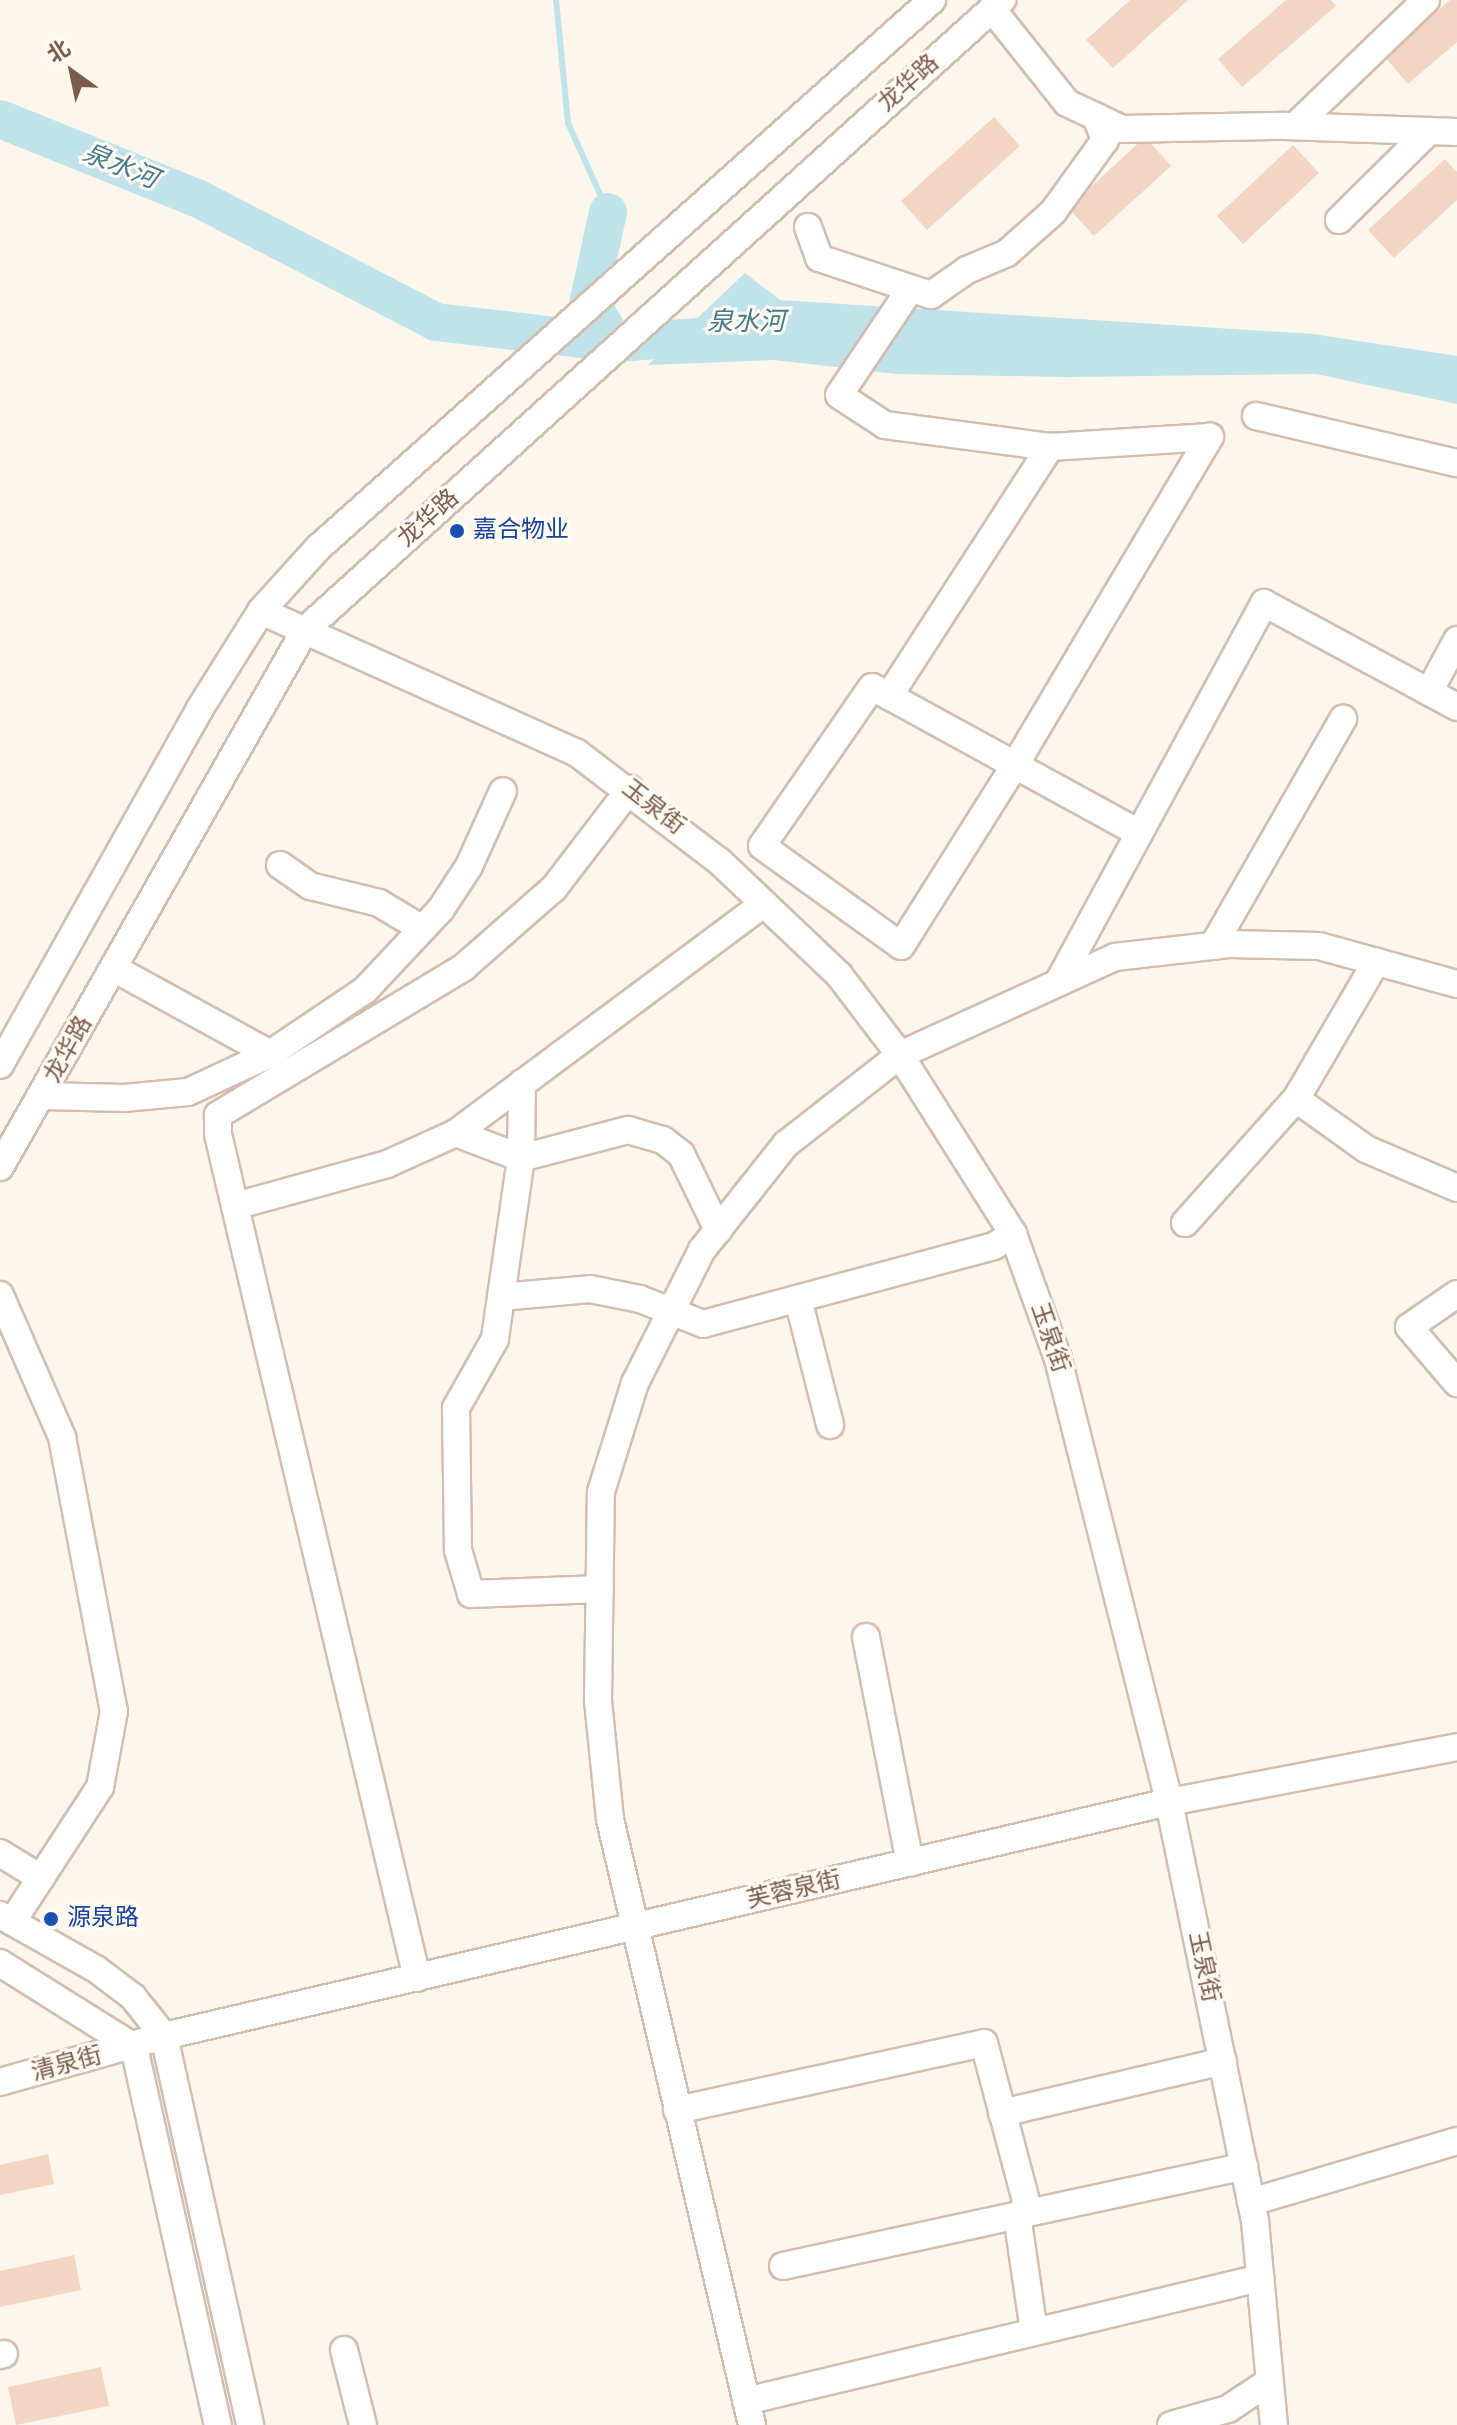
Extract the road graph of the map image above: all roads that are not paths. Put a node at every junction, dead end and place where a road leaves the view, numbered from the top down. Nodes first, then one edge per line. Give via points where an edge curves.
1 (932, 0) edge
2 (1426, 0) edge
3 (997, 4) edge
4 (1096, 117) junction
5 (1295, 126) junction
6 (1447, 129) edge
7 (1339, 220) dead end
8 (808, 227) dead end
9 (909, 291) junction
10 (1256, 416) dead end
11 (1050, 447) junction
12 (1457, 463) edge
13 (261, 611) junction
14 (305, 630) junction
15 (1457, 640) edge
16 (1429, 692) junction
17 (889, 696) junction
18 (1457, 707) edge
19 (1343, 719) dead end
20 (1015, 765) junction
21 (630, 789) junction
22 (503, 791) dead end
23 (1139, 833) junction
24 (280, 865) dead end
25 (763, 904) junction
26 (421, 928) junction
27 (1213, 946) junction
28 (1376, 962) junction
29 (115, 969) junction
30 (1059, 981) junction
31 (1457, 984) edge
32 (270, 1054) junction
33 (900, 1055) junction
34 (0, 1065) edge
35 (522, 1083) junction
36 (44, 1096) junction
37 (1296, 1099) junction
38 (456, 1133) junction
39 (3, 1148) edge
40 (521, 1158) junction
41 (1457, 1188) edge
42 (235, 1206) junction
43 (1185, 1223) dead end
44 (718, 1230) junction
45 (1013, 1234) junction
46 (1457, 1294) edge
47 (0, 1295) edge
48 (501, 1297) junction
49 (798, 1299) junction
50 (671, 1312) junction
51 (1457, 1383) edge
52 (830, 1425) dead end
53 (600, 1589) junction
54 (866, 1637) dead end
55 (1457, 1747) edge
56 (1169, 1802) junction
57 (0, 1853) edge
58 (910, 1863) junction
59 (41, 1878) junction
60 (6, 1918) edge
61 (634, 1929) junction
62 (0, 1963) edge
63 (417, 1978) junction
64 (164, 2036) junction
65 (134, 2047) junction
66 (1223, 2061) junction
67 (0, 2082) edge
68 (677, 2110) junction
69 (1002, 2113) junction
70 (1457, 2141) edge
71 (1244, 2166) junction
72 (1251, 2202) junction
73 (1023, 2214) junction
74 (783, 2266) dead end
75 (1260, 2278) junction
76 (1034, 2332) junction
77 (344, 2350) dead end
78 (1270, 2381) junction
79 (749, 2413) edge
80 (218, 2425) edge
81 (250, 2425) edge
82 (363, 2425) edge
83 (1171, 2425) edge
84 (1274, 2425) edge

1 - 13 street, 龙华路 via 318,548
2 - 5 street
3 - 4 street via 1067,103
3 - 14 street, 龙华路
4 - 5 street via 1122,129
4 - 9 street via 1105,140 1053,212 1007,253 967,270 931,295
5 - 6 street
6 - 7 street
8 - 9 street via 819,258
9 - 11 street via 839,395 885,425
10 - 12 street
11 - 17 street
11 - 20 street via 1210,437
13 - 14 street, 玉泉街
13 - 34 street, 龙华路 via 199,710
14 - 21 street, 玉泉街 via 577,753
14 - 29 street, 龙华路
15 - 16 street
16 - 18 street
16 - 23 street via 1264,603
17 - 20 street
17 - 20 street via 872,687 762,846 901,946
19 - 27 street
20 - 23 street
21 - 25 street, 玉泉街
21 - 42 street via 554,888 464,967 218,1115
22 - 26 street via 469,866 441,909
23 - 30 street
24 - 26 street via 310,886 379,903
25 - 33 street, 玉泉街 via 839,975
25 - 35 street
26 - 32 street via 365,990
27 - 28 street via 1319,946
27 - 30 street via 1115,957
28 - 31 street
28 - 37 street
29 - 32 street
29 - 36 street, 龙华路
30 - 33 street
32 - 36 street via 188,1092 124,1098
33 - 44 street via 786,1144
33 - 45 street, 玉泉街
35 - 38 street
35 - 40 street
36 - 39 street, 龙华路
37 - 41 street via 1366,1149
37 - 43 street
38 - 40 street
38 - 42 street via 387,1164
40 - 44 street via 628,1130 663,1140 681,1154
40 - 48 street
42 - 63 street
44 - 50 street
45 - 49 street via 994,1246
45 - 56 street, 玉泉街 via 1058,1359
46 - 51 street via 1409,1327
47 - 59 street via 62,1437 114,1711 100,1787
48 - 50 street via 590,1289 640,1299
48 - 53 street via 495,1339 456,1408 458,1550 471,1594
49 - 50 street via 703,1324
49 - 52 street
50 - 53 street via 635,1383 601,1492
53 - 61 street via 598,1700 610,1819
54 - 58 street
55 - 56 street, 芙蓉泉街
56 - 58 street, 芙蓉泉街
56 - 66 street, 玉泉街
57 - 59 street
58 - 61 street, 芙蓉泉街
59 - 60 street
60 - 64 street via 108,1978 133,1997
61 - 63 street, 芙蓉泉街
61 - 68 street
62 - 65 street
63 - 64 street, 芙蓉泉街
64 - 65 street, 芙蓉泉街
64 - 81 street
65 - 67 street, 清泉街
65 - 80 street
66 - 69 street
66 - 71 street, 玉泉街
68 - 69 street via 984,2043
68 - 79 street
69 - 73 street
70 - 72 street
71 - 72 street, 玉泉街
71 - 73 street
72 - 75 street, 玉泉街
73 - 74 street
73 - 76 street
75 - 76 street
75 - 78 street, 玉泉街
76 - 79 street
77 - 82 street
78 - 83 street via 1228,2409
78 - 84 street, 玉泉街

